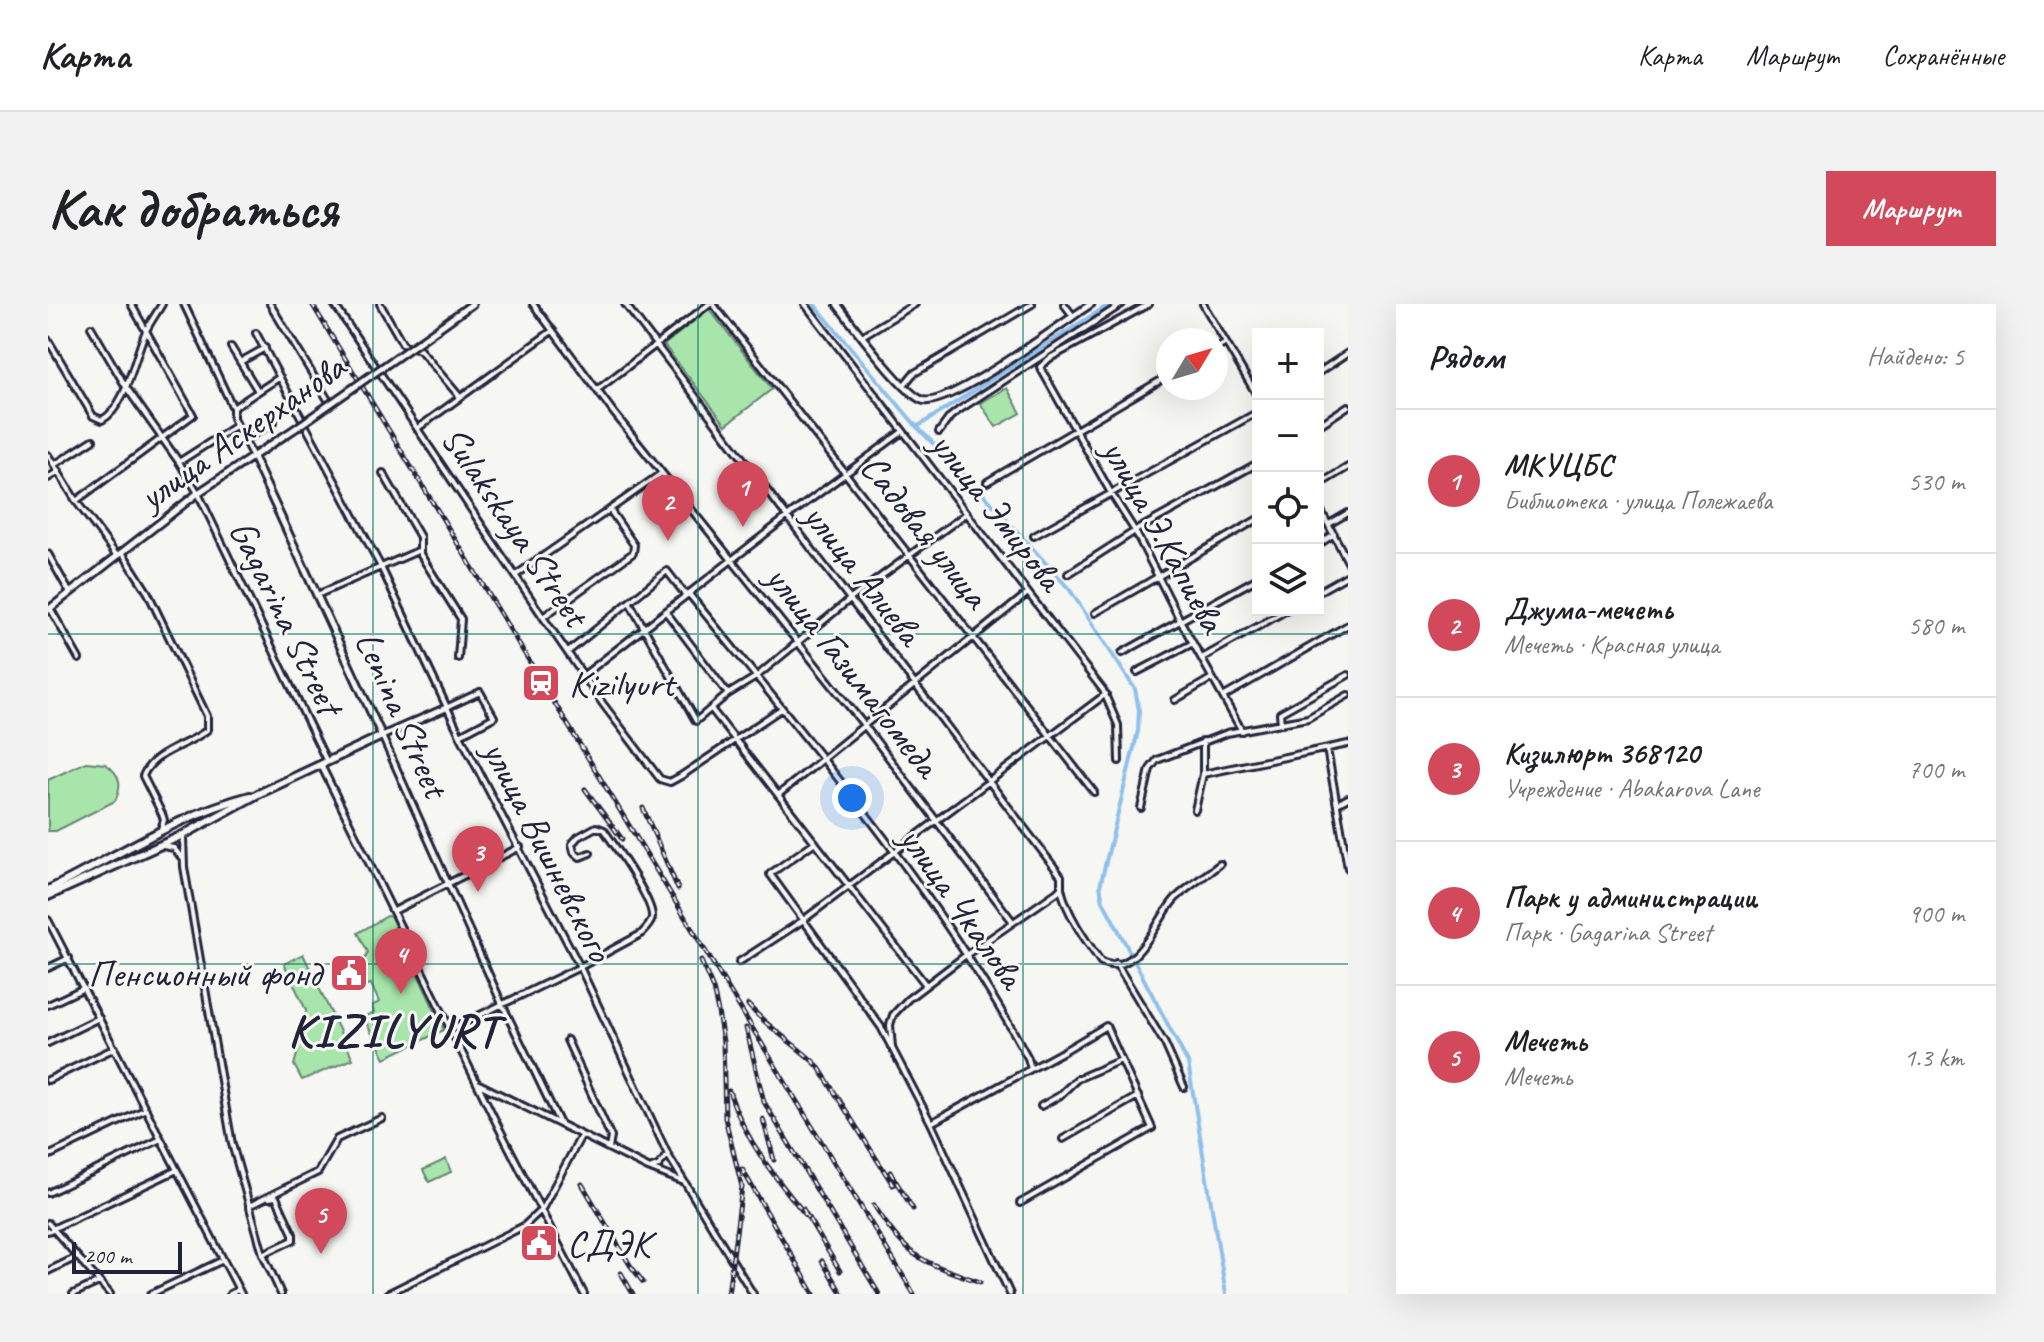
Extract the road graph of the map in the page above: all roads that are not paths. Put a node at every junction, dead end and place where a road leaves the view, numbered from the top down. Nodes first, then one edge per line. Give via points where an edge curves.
1 (131, 304) edge
2 (162, 304) edge
3 (184, 304) edge
4 (270, 304) edge
5 (334, 304) edge
6 (380, 304) edge
7 (472, 304) edge
8 (533, 304) edge
9 (625, 304) edge
10 (711, 304) edge
11 (805, 304) edge
12 (837, 304) edge
13 (915, 304) edge
14 (1032, 304) edge
15 (1064, 304) edge
16 (1091, 304) edge
17 (1122, 304) edge
18 (1149, 304) edge
19 (1203, 304) edge
20 (1073, 316) junction
21 (91, 327) dead end
22 (1217, 328) edge
23 (146, 330) junction
24 (552, 331) junction
25 (256, 333) dead end
26 (862, 337) junction
27 (48, 340) edge
28 (657, 345) junction
29 (1228, 346) edge
30 (231, 347) dead end
31 (265, 348) junction
32 (1348, 353) edge
33 (240, 362) junction
34 (1324, 369) edge
35 (280, 377) junction
36 (1156, 383) edge
37 (904, 385) junction
38 (126, 387) junction
39 (1252, 387) edge
40 (597, 390) junction
41 (258, 391) junction
42 (460, 397) junction
43 (328, 400) dead end
44 (1348, 406) edge
45 (233, 408) junction
46 (1252, 415) edge
47 (274, 422) dead end
48 (1324, 422) edge
49 (237, 425) junction
50 (418, 428) junction
51 (1075, 429) junction
52 (902, 432) junction
53 (939, 432) dead end
54 (162, 437) junction
55 (93, 440) dead end
56 (244, 440) junction
57 (48, 455) edge
58 (253, 457) junction
59 (179, 462) junction
60 (54, 465) junction
61 (1252, 466) edge
62 (1348, 467) edge
63 (59, 471) junction
64 (383, 473) dead end
65 (662, 473) junction
66 (847, 474) junction
67 (48, 478) edge
68 (1324, 481) edge
69 (987, 482) dead end
70 (198, 493) junction
71 (1111, 493) junction
72 (76, 501) junction
73 (610, 510) junction
74 (967, 513) junction
75 (1348, 513) edge
76 (1324, 516) edge
77 (787, 517) junction
78 (1252, 522) edge
79 (1329, 525) junction
80 (1135, 531) junction
81 (1334, 534) junction
82 (1034, 536) dead end
83 (1319, 544) edge
84 (420, 550) junction
85 (48, 554) edge
86 (120, 554) junction
87 (910, 555) junction
88 (733, 561) junction
89 (1348, 562) edge
90 (381, 567) junction
91 (1068, 574) dead end
92 (516, 575) junction
93 (1348, 575) edge
94 (1157, 577) junction
95 (1252, 581) edge
96 (1324, 589) edge
97 (70, 593) junction
98 (1028, 593) junction
99 (689, 594) junction
100 (317, 595) junction
101 (849, 600) junction
102 (630, 603) junction
103 (49, 609) edge
104 (666, 612) junction
105 (1095, 613) dead end
106 (1276, 616) edge
107 (543, 617) junction
108 (1180, 620) junction
109 (1348, 625) edge
110 (645, 628) junction
111 (973, 636) junction
112 (798, 642) junction
113 (1193, 643) junction
114 (568, 652) junction
115 (1122, 653) dead end
116 (458, 658) dead end
117 (1201, 658) junction
118 (79, 659) dead end
119 (1137, 672) dead end
120 (584, 675) junction
121 (1348, 675) edge
122 (756, 677) junction
123 (1212, 678) junction
124 (914, 683) junction
125 (728, 694) junction
126 (1106, 694) junction
127 (1348, 695) edge
128 (1223, 697) junction
129 (1175, 700) dead end
130 (446, 708) junction
131 (781, 709) junction
132 (712, 710) junction
133 (1281, 724) junction
134 (864, 725) junction
135 (1242, 731) junction
136 (460, 735) junction
137 (382, 736) junction
138 (1052, 736) junction
139 (737, 740) junction
140 (1203, 741) junction
141 (1348, 744) edge
142 (1327, 749) junction
143 (822, 760) junction
144 (1119, 761) dead end
145 (324, 763) junction
146 (1203, 774) junction
147 (989, 783) junction
148 (1094, 792) dead end
149 (258, 794) junction
150 (778, 795) junction
151 (1348, 798) edge
152 (1337, 804) junction
153 (1141, 808) dead end
154 (206, 809) junction
155 (1195, 810) dead end
156 (162, 814) junction
157 (938, 821) junction
158 (177, 822) junction
159 (210, 822) junction
160 (161, 830) junction
161 (183, 835) junction
162 (1345, 837) edge
163 (815, 842) junction
164 (128, 846) junction
165 (160, 846) junction
166 (520, 847) junction
167 (590, 853) dead end
168 (894, 853) junction
169 (134, 859) junction
170 (1220, 864) dead end
171 (184, 867) junction
172 (1348, 868) edge
173 (447, 884) junction
174 (849, 885) junction
175 (1061, 888) junction
176 (48, 893) edge
177 (394, 911) junction
178 (48, 920) edge
179 (802, 921) junction
180 (1013, 922) junction
181 (966, 955) junction
182 (69, 958) junction
183 (739, 962) dead end
184 (1116, 963) junction
185 (580, 967) junction
186 (48, 968) edge
187 (926, 985) junction
188 (84, 988) junction
189 (502, 1004) junction
190 (48, 1005) edge
191 (99, 1018) junction
192 (451, 1029) junction
193 (567, 1040) dead end
194 (48, 1043) edge
195 (892, 1047) junction
196 (115, 1048) junction
197 (1121, 1060) junction
198 (1031, 1069) junction
199 (48, 1080) edge
200 (477, 1083) junction
201 (1184, 1087) dead end
202 (1138, 1096) junction
203 (551, 1106) junction
204 (1041, 1106) dead end
205 (146, 1109) junction
206 (541, 1115) junction
207 (382, 1118) dead end
208 (931, 1123) junction
209 (560, 1124) junction
210 (581, 1136) junction
211 (161, 1139) junction
212 (1063, 1139) dead end
213 (609, 1148) junction
214 (668, 1155) junction
215 (48, 1156) edge
216 (648, 1168) junction
217 (177, 1170) junction
218 (685, 1182) junction
219 (48, 1193) edge
220 (267, 1198) junction
221 (1020, 1203) dead end
222 (249, 1206) junction
223 (542, 1209) junction
224 (48, 1223) edge
225 (50, 1230) edge
226 (263, 1254) junction
227 (77, 1257) junction
228 (223, 1260) junction
229 (48, 1271) edge
230 (99, 1282) junction
231 (240, 1292) edge
232 (73, 1294) edge
233 (110, 1294) edge
234 (151, 1294) edge
235 (230, 1294) edge
236 (281, 1294) edge
237 (387, 1294) edge
238 (584, 1294) edge
239 (753, 1294) edge
240 (1010, 1294) edge

1 - 23 street
2 - 23 street
3 - 45 street
4 - 43 street
5 - 50 street, Sulakskaya Street
6 - 42 street, Sulakskaya Street via 404,346 420,350
7 - 58 street, улица Аскерханова, bridge
8 - 24 street, улица Газимагомеда
9 - 28 street, улица Алиева
10 - 28 street
10 - 66 street, Садовая улица
11 - 52 street, улица Эмирова
12 - 26 street
13 - 26 street
14 - 37 street via 913,374
15 - 20 street
16 - 20 street
17 - 53 street via 959,410
18 - 51 street, улица Э.Капиева via 1040,367
19 - 22 street
20 - 37 street via 949,397 922,400
21 - 38 street, Gagarina Street
23 - 38 street
23 - 54 street via 193,415
24 - 40 street, улица Газимагомеда
24 - 42 street
25 - 31 street, улица Вишневского
26 - 37 street
27 - 38 street via 96,419 111,415
28 - 40 street
28 - 77 street, улица Алиева
29 - 39 street
30 - 33 street
31 - 33 street
31 - 35 street, улица Вишневского
32 - 34 street
33 - 41 street
35 - 41 street
35 - 90 street, улица Вишневского
36 - 51 street
38 - 54 street, Gagarina Street
40 - 65 street, улица Газимагомеда
41 - 45 street
42 - 50 street
44 - 48 street
45 - 49 street
46 - 71 street
47 - 56 street
49 - 56 street
49 - 59 street
50 - 92 street, Sulakskaya Street
51 - 69 street
51 - 71 street, улица Э.Капиева
52 - 66 street
52 - 74 street, улица Эмирова
54 - 59 street, Gagarina Street
54 - 72 street
55 - 60 street
56 - 58 street
57 - 60 street
58 - 70 street, улица Аскерханова
58 - 100 street, Lenina Street
59 - 70 street, Gagarina Street
60 - 63 street
61 - 80 street
62 - 68 street
63 - 67 street
63 - 72 street
64 - 84 street via 420,537
65 - 73 street
65 - 88 street, улица Газимагомеда
66 - 77 street
66 - 87 street, Садовая улица
70 - 86 street, улица Аскерханова
70 - 145 street, Gagarina Street
71 - 80 street, улица Э.Капиева
71 - 82 street
72 - 86 street
73 - 92 street
73 - 107 street via 633,553
74 - 87 street
74 - 98 street, улица Эмирова
75 - 79 street
76 - 79 street
77 - 88 street
77 - 101 street, улица Алиева
78 - 94 street
79 - 81 street
80 - 91 street
80 - 94 street, улица Э.Капиева
81 - 83 street
81 - 89 street
84 - 90 street
84 - 116 street via 461,619
85 - 97 street
86 - 97 street, улица Аскерханова
86 - 156 street via 148,593 207,716 207,730 147,767 143,776
87 - 101 street
87 - 111 street, Садовая улица
88 - 99 street
88 - 112 street, улица Газимагомеда
90 - 100 street
90 - 130 street, улица Вишневского
92 - 107 street, Sulakskaya Street
93 - 96 street
94 - 105 street
94 - 108 street, улица Э.Капиева
95 - 108 street
97 - 103 street, улица Аскерханова
98 - 111 street
98 - 126 street, улица Эмирова
99 - 102 street, улица Чкалова via 667,571
99 - 104 street
99 - 122 street, улица Чкалова
100 - 137 street, Lenina Street
101 - 112 street
101 - 124 street, улица Алиева
102 - 110 street
102 - 114 street
103 - 118 street
104 - 110 street
104 - 125 street
106 - 117 street
107 - 114 street, Sulakskaya Street
108 - 113 street, улица Э.Капиева
108 - 115 street
109 - 128 street
110 - 120 street
110 - 132 street via 696,721
111 - 124 street
111 - 138 street, Садовая улица
112 - 122 street
112 - 134 street, улица Газимагомеда
113 - 117 street, улица Э.Капиева
113 - 119 street
114 - 120 street, Sulakskaya Street
117 - 123 street, улица Э.Капиева
120 - 139 street, Sulakskaya Street via 660,779 670,782
121 - 133 street via 1280,713
122 - 125 street
122 - 131 street, улица Чкалова
123 - 128 street, улица Э.Капиева
123 - 129 street
124 - 134 street
124 - 147 street, улица Алиева
125 - 132 street
126 - 138 street
126 - 144 street, улица Эмирова via 1118,725
127 - 133 street via 1308,718
128 - 135 street, улица Э.Капиева
130 - 136 street, улица Вишневского
130 - 136 street via 480,692 494,717
130 - 137 street
131 - 139 street
131 - 143 street, улица Чкалова
132 - 139 street
133 - 135 street
134 - 143 street
134 - 157 street, улица Газимагомеда
135 - 140 street
136 - 166 street, улица Вишневского
137 - 145 main road
137 - 173 street, Lenina Street
138 - 147 street
138 - 148 street, Садовая улица
139 - 150 street
140 - 146 street
140 - 153 street via 1153,763
141 - 142 street
142 - 146 street
142 - 152 street
143 - 150 street
143 - 168 street, улица Чкалова
145 - 149 main road
145 - 177 street, Gagarina Street
146 - 155 street
147 - 157 street
147 - 175 street, улица Алиева via 1061,876
149 - 154 main road
149 - 159 main road
150 - 163 street
151 - 152 street
152 - 162 street
154 - 158 main road
154 - 159 main road via 214,813
156 - 158 street
156 - 160 street
157 - 168 street
157 - 180 street, улица Газимагомеда
158 - 160 main road
159 - 161 main road
160 - 164 main road
161 - 165 main road
161 - 171 street
162 - 172 street
163 - 174 street
163 - 179 street via 770,874
164 - 169 main road via 126,852
164 - 176 main road
165 - 169 main road
165 - 171 street via 178,850
166 - 173 street
166 - 185 street, улица Вишневского
167 - 185 street via 580,857 572,844 596,827 604,830 636,879 652,918 641,934
168 - 174 street
168 - 181 street, улица Чкалова
169 - 176 main road
170 - 184 street via 1173,900 1137,953
171 - 222 street via 232,1144
173 - 177 street
173 - 189 street, Lenina Street
174 - 179 street
174 - 187 street
175 - 180 street
175 - 184 street via 1101,962
177 - 192 street, Gagarina Street
178 - 182 street
179 - 183 street
179 - 195 street
180 - 181 street
181 - 187 street
181 - 198 street, улица Чкалова via 995,997
182 - 186 street
182 - 188 street
184 - 201 street via 1165,1044
185 - 189 street
185 - 214 street, улица Вишневского
187 - 195 street via 893,1015
188 - 190 street
188 - 191 street
189 - 192 street
189 - 203 street, Lenina Street
191 - 194 street
191 - 196 street
192 - 200 street, Gagarina Street
193 - 213 street via 611,1137
195 - 208 street
196 - 199 street
196 - 205 street
197 - 198 street via 1106,1026
197 - 202 street
197 - 204 street via 1077,1079
198 - 208 street
200 - 206 street
200 - 223 street, Gagarina Street
202 - 212 street
202 - 221 street via 1152,1128
203 - 206 street
203 - 209 street, Lenina Street
205 - 211 street
205 - 215 street
206 - 209 street
207 - 220 street via 337,1139 318,1172
208 - 240 street
209 - 210 street
210 - 213 street
210 - 223 street
211 - 217 street
211 - 219 street
213 - 216 street
214 - 216 street
214 - 218 street, улица Вишневского
216 - 218 street
217 - 225 street
217 - 228 street
218 - 239 street, улица Вишневского
220 - 222 street
220 - 226 street via 276,1197 293,1240
222 - 226 street
223 - 237 street via 512,1234
223 - 238 street, Gagarina Street
224 - 225 street
225 - 227 street
226 - 236 street
227 - 229 street
227 - 230 street
228 - 231 street
228 - 234 street
230 - 232 street
230 - 233 street
231 - 235 street

